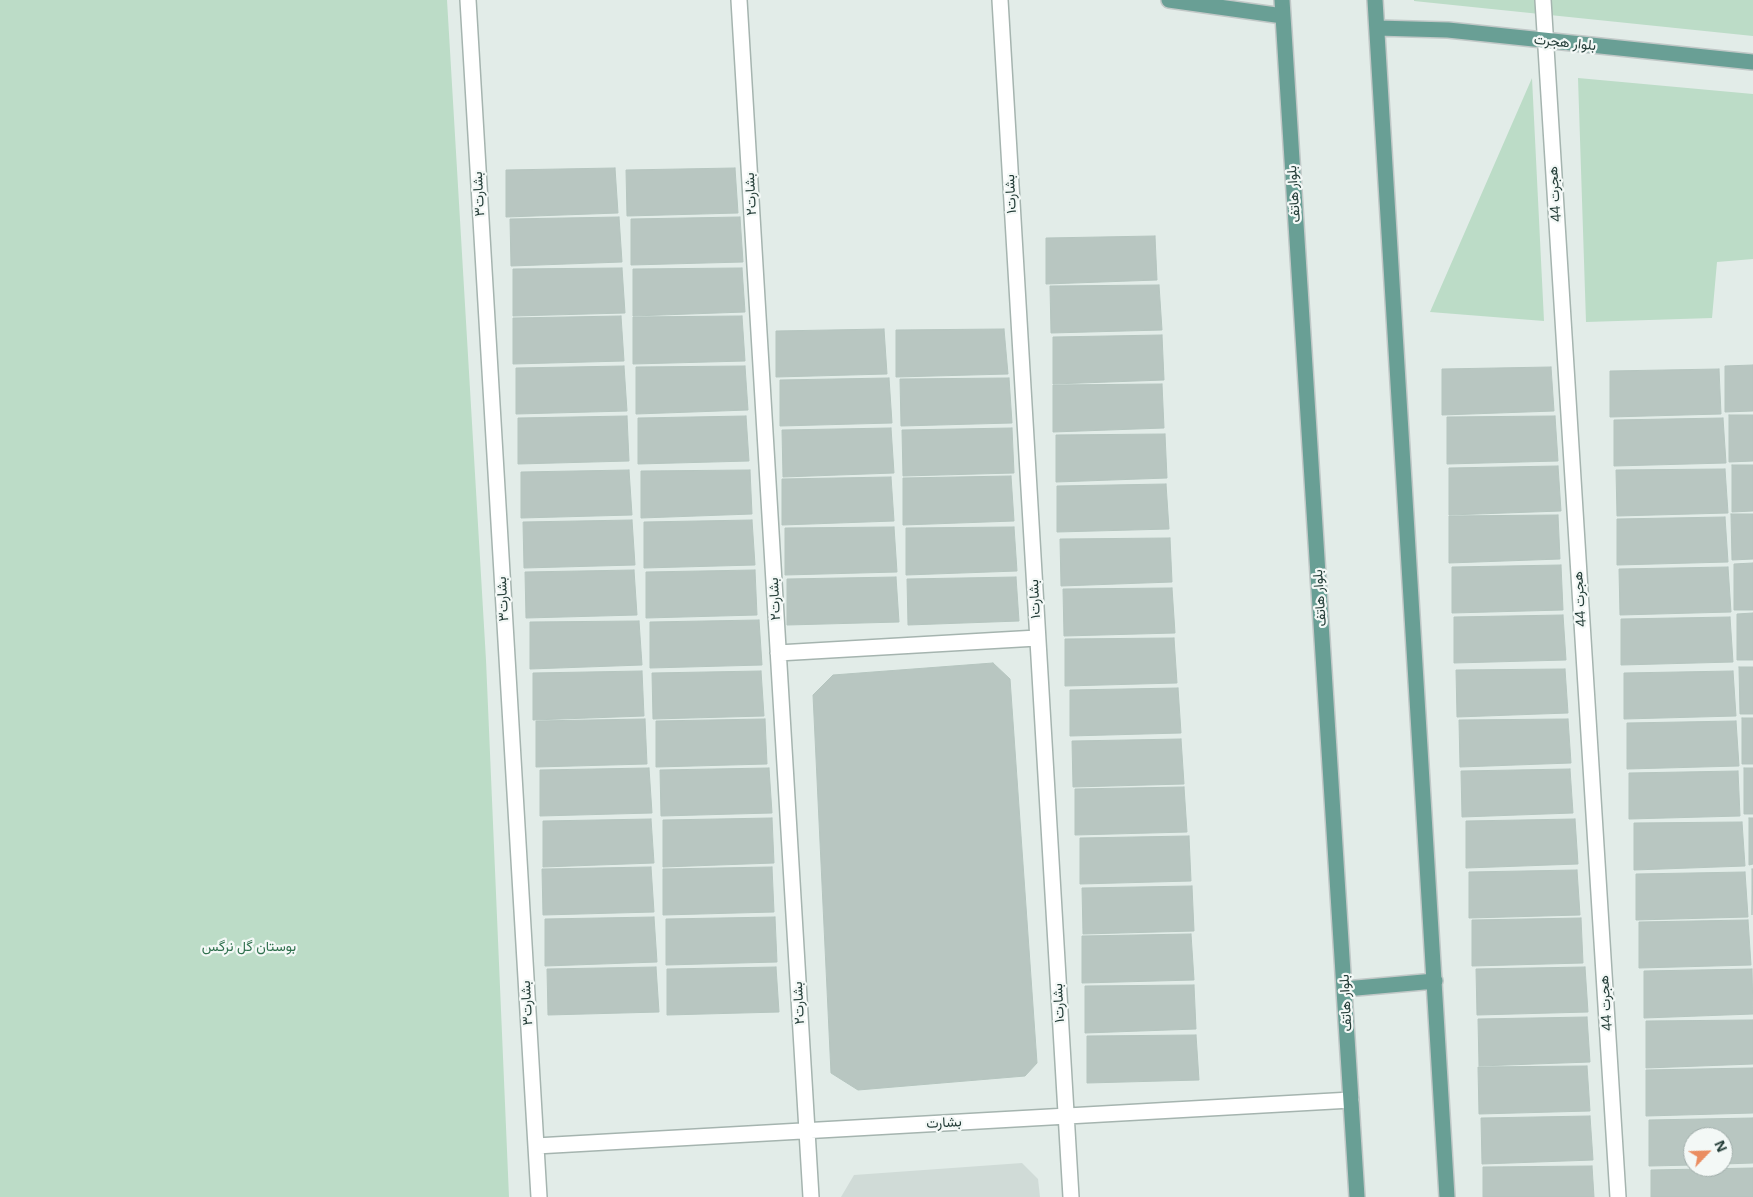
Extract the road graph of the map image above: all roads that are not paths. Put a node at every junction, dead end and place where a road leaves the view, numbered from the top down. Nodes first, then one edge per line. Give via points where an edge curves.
1 (468, 0) edge
2 (740, 0) edge
3 (1000, 0) edge
4 (1169, 0) edge
5 (1282, 0) edge
6 (1375, 0) edge
7 (1543, 0) edge
8 (1283, 16) junction
9 (1377, 28) junction
10 (1545, 41) junction
11 (1753, 62) edge
12 (1038, 638) junction
13 (778, 653) junction
14 (1435, 980) junction
15 (1345, 989) junction
16 (1351, 1100) junction
17 (1066, 1116) junction
18 (807, 1131) junction
19 (536, 1146) junction
20 (539, 1197) edge
21 (811, 1197) edge
22 (1071, 1197) edge
23 (1356, 1197) edge
24 (1447, 1197) edge
25 (1618, 1197) edge

1 - 19 street, بشارت۳
2 - 13 street, بشارت۲
3 - 12 street, بشارت۱
4 - 8 main road
5 - 8 main road, بلوار هاتف
6 - 9 main road
7 - 10 street, هجرت 44
8 - 15 main road, بلوار هاتف
9 - 10 main road, بلوار هجرت via 1448,30
9 - 14 main road
10 - 11 main road, بلوار هجرت
10 - 25 street, هجرت 44
12 - 13 street
12 - 17 street, بشارت۱
13 - 18 street, بشارت۲
14 - 15 main road
14 - 24 main road
15 - 16 main road, بلوار هاتف
16 - 17 street, بشارت
16 - 23 main road, بلوار هاتف
17 - 18 street, بشارت
17 - 22 street, بشارت۱
18 - 19 street, بشارت
18 - 21 street, بشارت۲
19 - 20 street, بشارت۳

